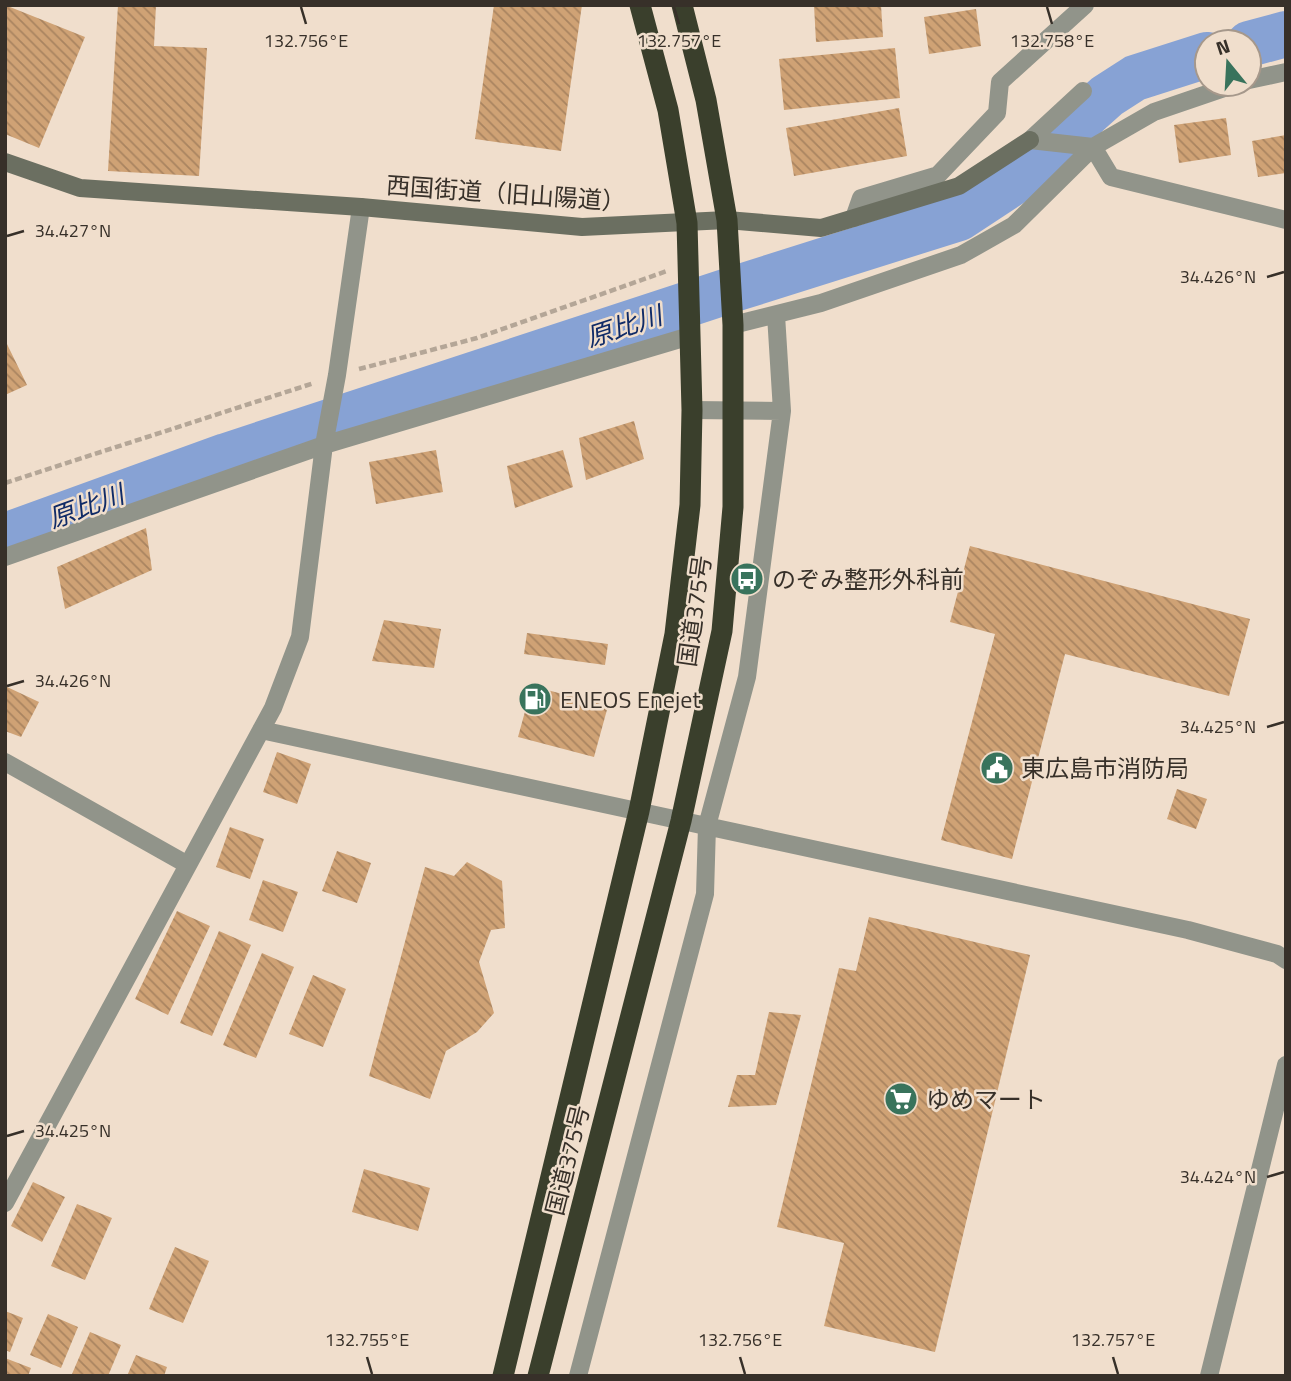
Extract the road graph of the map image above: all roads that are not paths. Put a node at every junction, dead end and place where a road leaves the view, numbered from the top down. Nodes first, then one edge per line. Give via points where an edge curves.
1 (640, 5) edge
2 (682, 5) edge
3 (1085, 5) edge
4 (1286, 72) edge
5 (1263, 76) edge
6 (1083, 91) dead end
7 (1195, 98) edge
8 (1030, 140) junction
9 (1093, 147) junction
10 (5, 162) edge
11 (361, 207) junction
12 (854, 218) junction
13 (727, 220) junction
14 (1286, 220) edge
15 (687, 223) junction
16 (776, 315) junction
17 (733, 325) junction
18 (690, 336) junction
19 (692, 410) junction
20 (734, 410) junction
21 (782, 411) junction
22 (325, 440) junction
23 (5, 557) edge
24 (261, 730) junction
25 (5, 762) edge
26 (639, 811) junction
27 (681, 821) junction
28 (707, 826) junction
29 (188, 865) junction
30 (1286, 960) edge
31 (1286, 1065) edge
32 (5, 1203) edge
33 (503, 1376) edge
34 (538, 1376) edge
35 (578, 1376) edge
36 (1209, 1376) edge

1 - 15 highway, 国道375号 via 668,110
2 - 13 highway, 国道375号 via 706,100
3 - 12 street via 1000,82 997,113 938,175 861,198
4 - 5 street
6 - 8 street
7 - 9 street via 1154,112
8 - 9 street
8 - 12 street, 西国街道（旧山陽道） via 959,186
9 - 14 street via 1111,177
9 - 16 street via 1014,225 961,255
10 - 11 street, 西国街道（旧山陽道） via 80,188
11 - 15 street, 西国街道（旧山陽道） via 582,227
11 - 22 street
12 - 13 street, 西国街道（旧山陽道） via 821,228
13 - 15 street, 西国街道（旧山陽道）
13 - 17 highway, 国道375号
15 - 18 highway, 国道375号
16 - 17 street
16 - 21 street
17 - 20 highway, 国道375号
18 - 19 highway, 国道375号
18 - 22 street
19 - 20 street
19 - 26 highway, 国道375号 via 690,505 675,634
20 - 21 street
20 - 27 highway, 国道375号 via 733,507 722,631
21 - 28 street via 747,677
22 - 23 street
22 - 24 street via 300,637
24 - 26 street
24 - 29 street
25 - 29 street
26 - 27 street
26 - 33 highway, 国道375号
27 - 28 street
27 - 34 highway, 国道375号
28 - 30 street via 1188,930
28 - 35 street via 705,894
29 - 32 street
31 - 36 street

